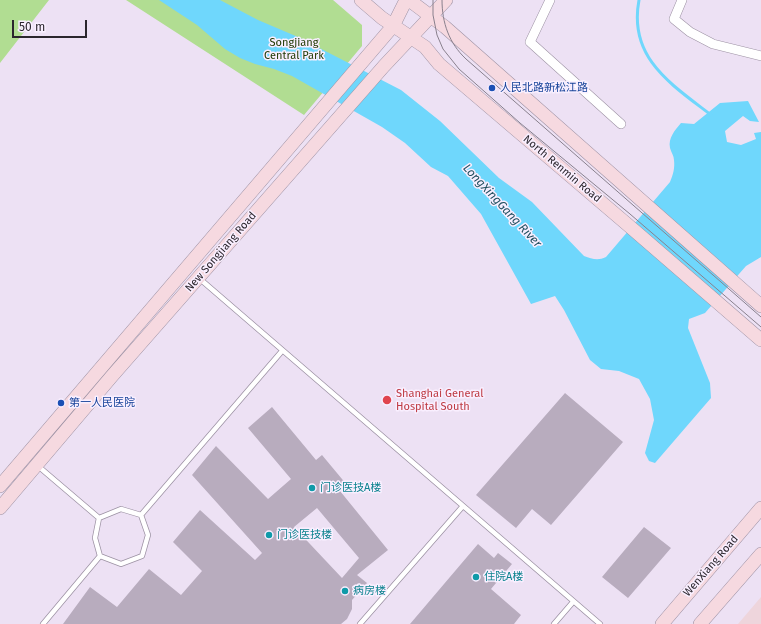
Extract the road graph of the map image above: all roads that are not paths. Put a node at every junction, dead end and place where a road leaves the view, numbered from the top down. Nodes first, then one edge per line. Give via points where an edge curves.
1 (362, 0) edge
2 (408, 0) edge
3 (446, 0) edge
4 (550, 0) edge
5 (682, 0) edge
6 (431, 17) junction
7 (393, 26) junction
8 (410, 38) junction
9 (761, 56) edge
10 (621, 124) dead end
11 (198, 278) junction
12 (761, 306) edge
13 (761, 340) edge
14 (282, 350) junction
15 (37, 464) junction
16 (0, 486) edge
17 (463, 506) junction
18 (0, 508) edge
19 (761, 508) edge
20 (141, 516) junction
21 (99, 518) junction
22 (761, 554) edge
23 (100, 556) junction
24 (573, 602) junction
25 (43, 624) edge
26 (360, 624) edge
27 (554, 624) edge
28 (600, 624) edge
29 (662, 624) edge
30 (700, 624) edge

1 - 7 main road, North Renmin Road
2 - 6 main road
2 - 7 main road, New Songjiang Road
3 - 6 main road, New Songjiang Road
4 - 10 street via 530,42
5 - 9 street via 674,19 690,32 713,44
6 - 8 main road, New Songjiang Road
6 - 12 main road
7 - 8 main road, North Renmin Road
7 - 16 main road, New Songjiang Road
8 - 11 main road, New Songjiang Road
8 - 13 main road, North Renmin Road
11 - 14 lane
11 - 15 main road, New Songjiang Road
14 - 17 lane
14 - 20 lane
15 - 18 main road, New Songjiang Road
15 - 21 lane
17 - 24 lane
17 - 26 lane
19 - 29 main road, WenXiang Road
20 - 21 lane via 121,509
20 - 23 lane via 148,535 142,556 122,564
21 - 23 lane via 95,538
22 - 30 main road
23 - 25 lane
24 - 27 lane
24 - 28 lane

